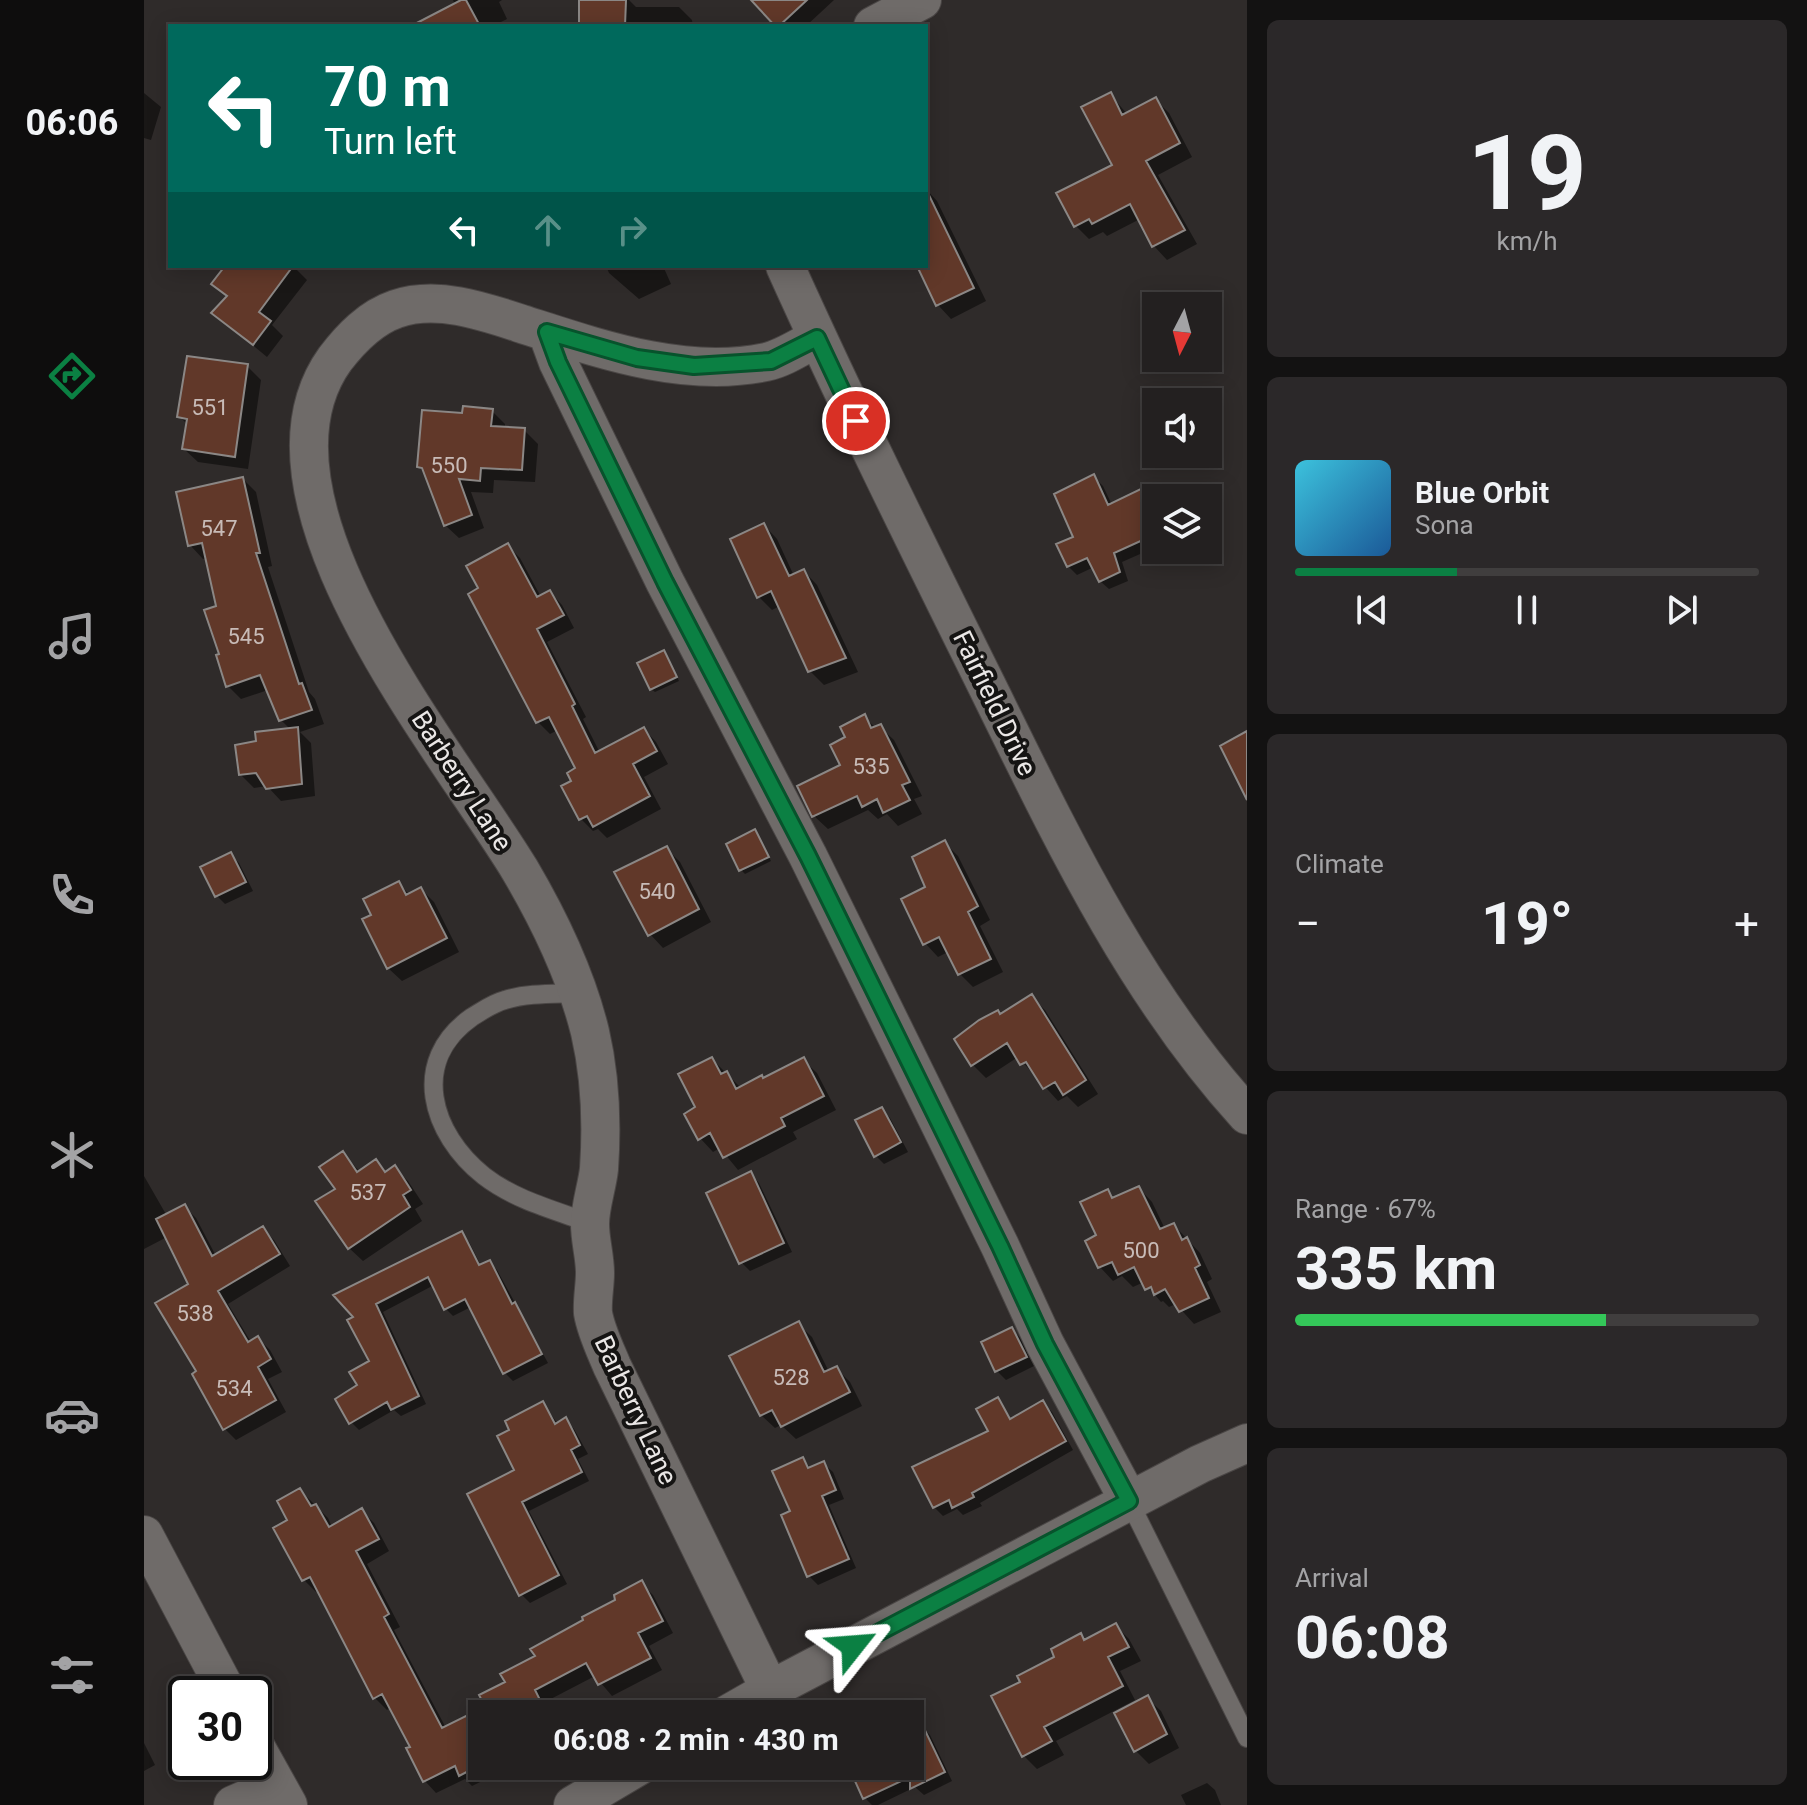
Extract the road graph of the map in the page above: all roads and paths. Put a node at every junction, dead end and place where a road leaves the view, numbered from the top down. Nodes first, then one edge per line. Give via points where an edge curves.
1 (922, 0) edge
2 (877, 24) edge
3 (786, 268) edge
4 (547, 332) junction
5 (817, 338) junction
6 (578, 993) junction
7 (1247, 1115) edge
8 (590, 1223) junction
9 (1247, 1443) edge
10 (1129, 1501) junction
11 (144, 1535) edge
12 (218, 1676) edge
13 (770, 1690) junction
14 (752, 1700) edge
15 (1247, 1738) edge
16 (272, 1777) edge
17 (615, 1780) edge
18 (282, 1795) edge
19 (233, 1805) edge
20 (573, 1805) edge

1 - 2 street
3 - 5 street, Fairfield Drive
4 - 5 street, Barberry Lane via 637,358 694,366 771,361
4 - 6 street, Barberry Lane via 463,307 421,304 395,309 348,341 326,373 313,406 308,454 319,519 359,617 520,870 553,928
4 - 10 street via 665,582 814,870 1045,1344
5 - 7 street, Fairfield Drive via 1051,815 1114,931 1178,1029
6 - 8 street, Barberry Lane via 596,1064 599,1170
6 - 8 lane via 505,1000 480,1011 443,1045 433,1070 433,1093 454,1145 482,1174 512,1195
8 - 13 street, Barberry Lane via 593,1313 601,1340
9 - 10 street
10 - 13 street
10 - 15 lane
11 - 12 street
13 - 14 street
16 - 18 street
17 - 20 street
18 - 19 street

